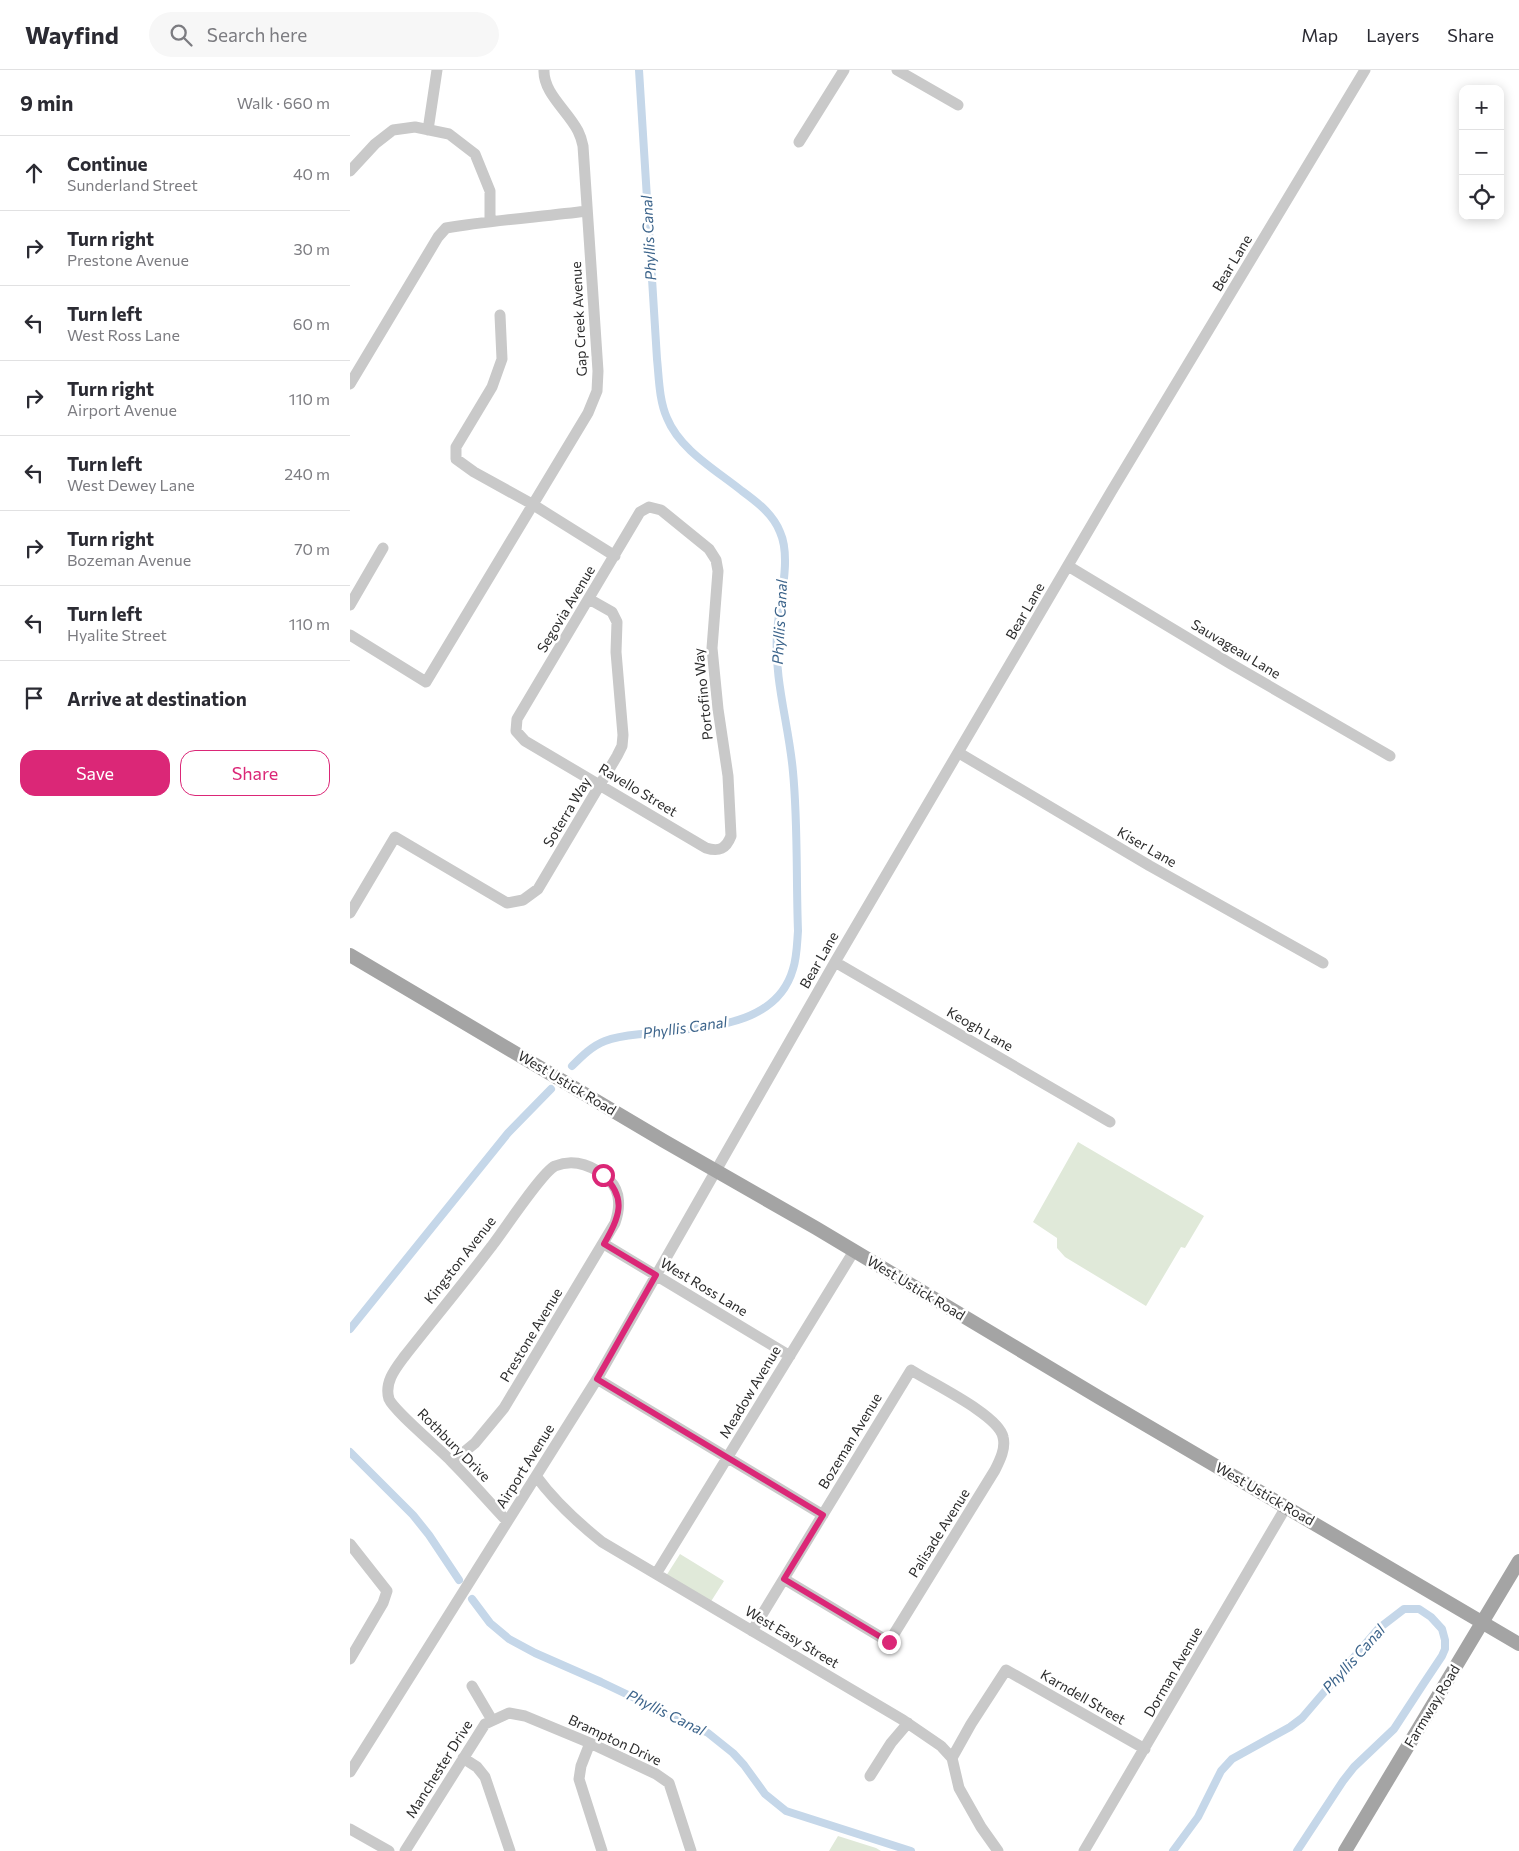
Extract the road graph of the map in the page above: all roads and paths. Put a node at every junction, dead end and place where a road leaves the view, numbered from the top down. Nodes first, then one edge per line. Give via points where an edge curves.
1 (437, 70) edge
2 (544, 70) edge
3 (844, 70) edge
4 (897, 70) edge
5 (1365, 70) edge
6 (958, 105) dead end
7 (428, 130) junction
8 (799, 142) dead end
9 (350, 171) edge
10 (587, 211) junction
11 (490, 220) junction
12 (500, 315) dead end
13 (350, 384) edge
14 (532, 504) junction
15 (649, 507) joint
16 (383, 548) dead end
17 (615, 556) junction
18 (1068, 566) junction
19 (589, 599) junction
20 (350, 605) edge
21 (350, 636) edge
22 (516, 731) joint
23 (959, 753) junction
24 (1390, 756) dead end
25 (601, 785) junction
26 (722, 850) joint
27 (350, 913) edge
28 (350, 955) edge
29 (835, 962) junction
30 (1323, 963) dead end
31 (1110, 1122) dead end
32 (716, 1170) junction
33 (619, 1211) joint
34 (604, 1244) junction
35 (854, 1250) junction
36 (656, 1275) junction
37 (790, 1356) junction
38 (911, 1370) joint
39 (597, 1379) junction
40 (388, 1387) joint
41 (728, 1457) junction
42 (452, 1462) junction
43 (536, 1476) junction
44 (1286, 1507) junction
45 (823, 1515) junction
46 (507, 1522) junction
47 (350, 1544) edge
48 (1519, 1561) edge
49 (656, 1574) junction
50 (784, 1579) junction
51 (1482, 1622) junction
52 (752, 1631) junction
53 (1519, 1644) edge
54 (350, 1659) edge
55 (472, 1686) dead end
56 (508, 1713) joint
57 (492, 1720) junction
58 (908, 1723) junction
59 (590, 1743) junction
60 (1144, 1749) junction
61 (464, 1758) junction
62 (952, 1758) junction
63 (350, 1772) edge
64 (870, 1776) dead end
65 (350, 1828) edge
66 (389, 1851) edge
67 (405, 1851) edge
68 (510, 1851) edge
69 (602, 1851) edge
70 (691, 1851) edge
71 (998, 1851) edge
72 (1084, 1851) edge
73 (1345, 1851) edge

1 - 7 street
2 - 10 street, Gap Creek Avenue via 548,88 579,132 583,146
3 - 8 street
4 - 6 street
5 - 18 street, Bear Lane
7 - 9 street via 415,127 394,130 375,144
7 - 11 street via 449,134 475,154 490,191
10 - 11 street
10 - 14 street, Gap Creek Avenue via 597,391 588,413
11 - 13 street via 446,228 438,237
12 - 14 street via 502,359 492,387 456,447 456,459
14 - 17 street
14 - 21 street, Gap Creek Avenue via 426,682
15 - 17 street, Segovia Avenue via 640,512
15 - 26 street, Portofino Way via 661,510 709,549 716,560 712,648 728,776 731,836
16 - 20 street
17 - 19 street, Segovia Avenue
18 - 23 street, Bear Lane
18 - 24 street, Sauvageau Lane
19 - 22 street, Segovia Avenue via 517,719
19 - 25 street, Soterra Way via 612,612 617,622 622,746
22 - 25 street, Ravello Street via 525,741
23 - 29 street, Bear Lane
23 - 30 street, Kiser Lane
25 - 26 street, Ravello Street via 706,848
25 - 27 street, Soterra Way via 538,889 523,900 507,903 395,837
28 - 32 main road, West Ustick Road
29 - 31 street, Keogh Lane
29 - 32 street, Bear Lane
32 - 35 main road, West Ustick Road
32 - 36 street, Airport Avenue
33 - 34 street, Prestone Avenue
33 - 40 street, Kingston Avenue via 614,1185 603,1175 583,1163 553,1167 404,1357 392,1374
34 - 36 street, West Ross Lane
34 - 42 street, Prestone Avenue via 504,1408 475,1442
35 - 37 street, Meadow Avenue
35 - 44 main road, West Ustick Road
36 - 37 street, West Ross Lane
36 - 39 street, Airport Avenue
37 - 41 street, Meadow Avenue
38 - 45 street, Bozeman Avenue
38 - 50 street, Palisade Avenue via 985,1414 1000,1429 1003,1451 995,1470 889,1642
39 - 41 street
39 - 43 street, Airport Avenue
40 - 42 street, Rothbury Drive via 390,1400 403,1416
41 - 45 street
41 - 49 street, Meadow Avenue
42 - 46 street, Rothbury Drive
43 - 46 street, Airport Avenue
43 - 49 street, West Easy Street via 572,1518 602,1542
44 - 51 main road, West Ustick Road
44 - 60 street, Dorman Avenue
45 - 50 street, Bozeman Avenue
46 - 63 street, Airport Avenue
47 - 54 street via 387,1591
48 - 51 main road, Farmway Road
49 - 52 street, West Easy Street
50 - 52 street, Bozeman Avenue
51 - 53 main road, West Ustick Road
51 - 73 main road, Farmway Road
52 - 58 street, West Easy Street
55 - 57 street
56 - 57 street, Manchester Drive
56 - 59 street, Brampton Drive via 525,1716
57 - 61 street, Manchester Drive via 485,1724
58 - 62 street, West Easy Street via 941,1746
58 - 64 street via 890,1743
59 - 69 street via 579,1779
59 - 70 street, Brampton Drive via 669,1783
60 - 62 street, Karndell Street via 1006,1670
60 - 72 street, Dorman Avenue
61 - 67 street, Manchester Drive
61 - 68 street via 485,1778
62 - 71 street via 959,1788
65 - 66 street

